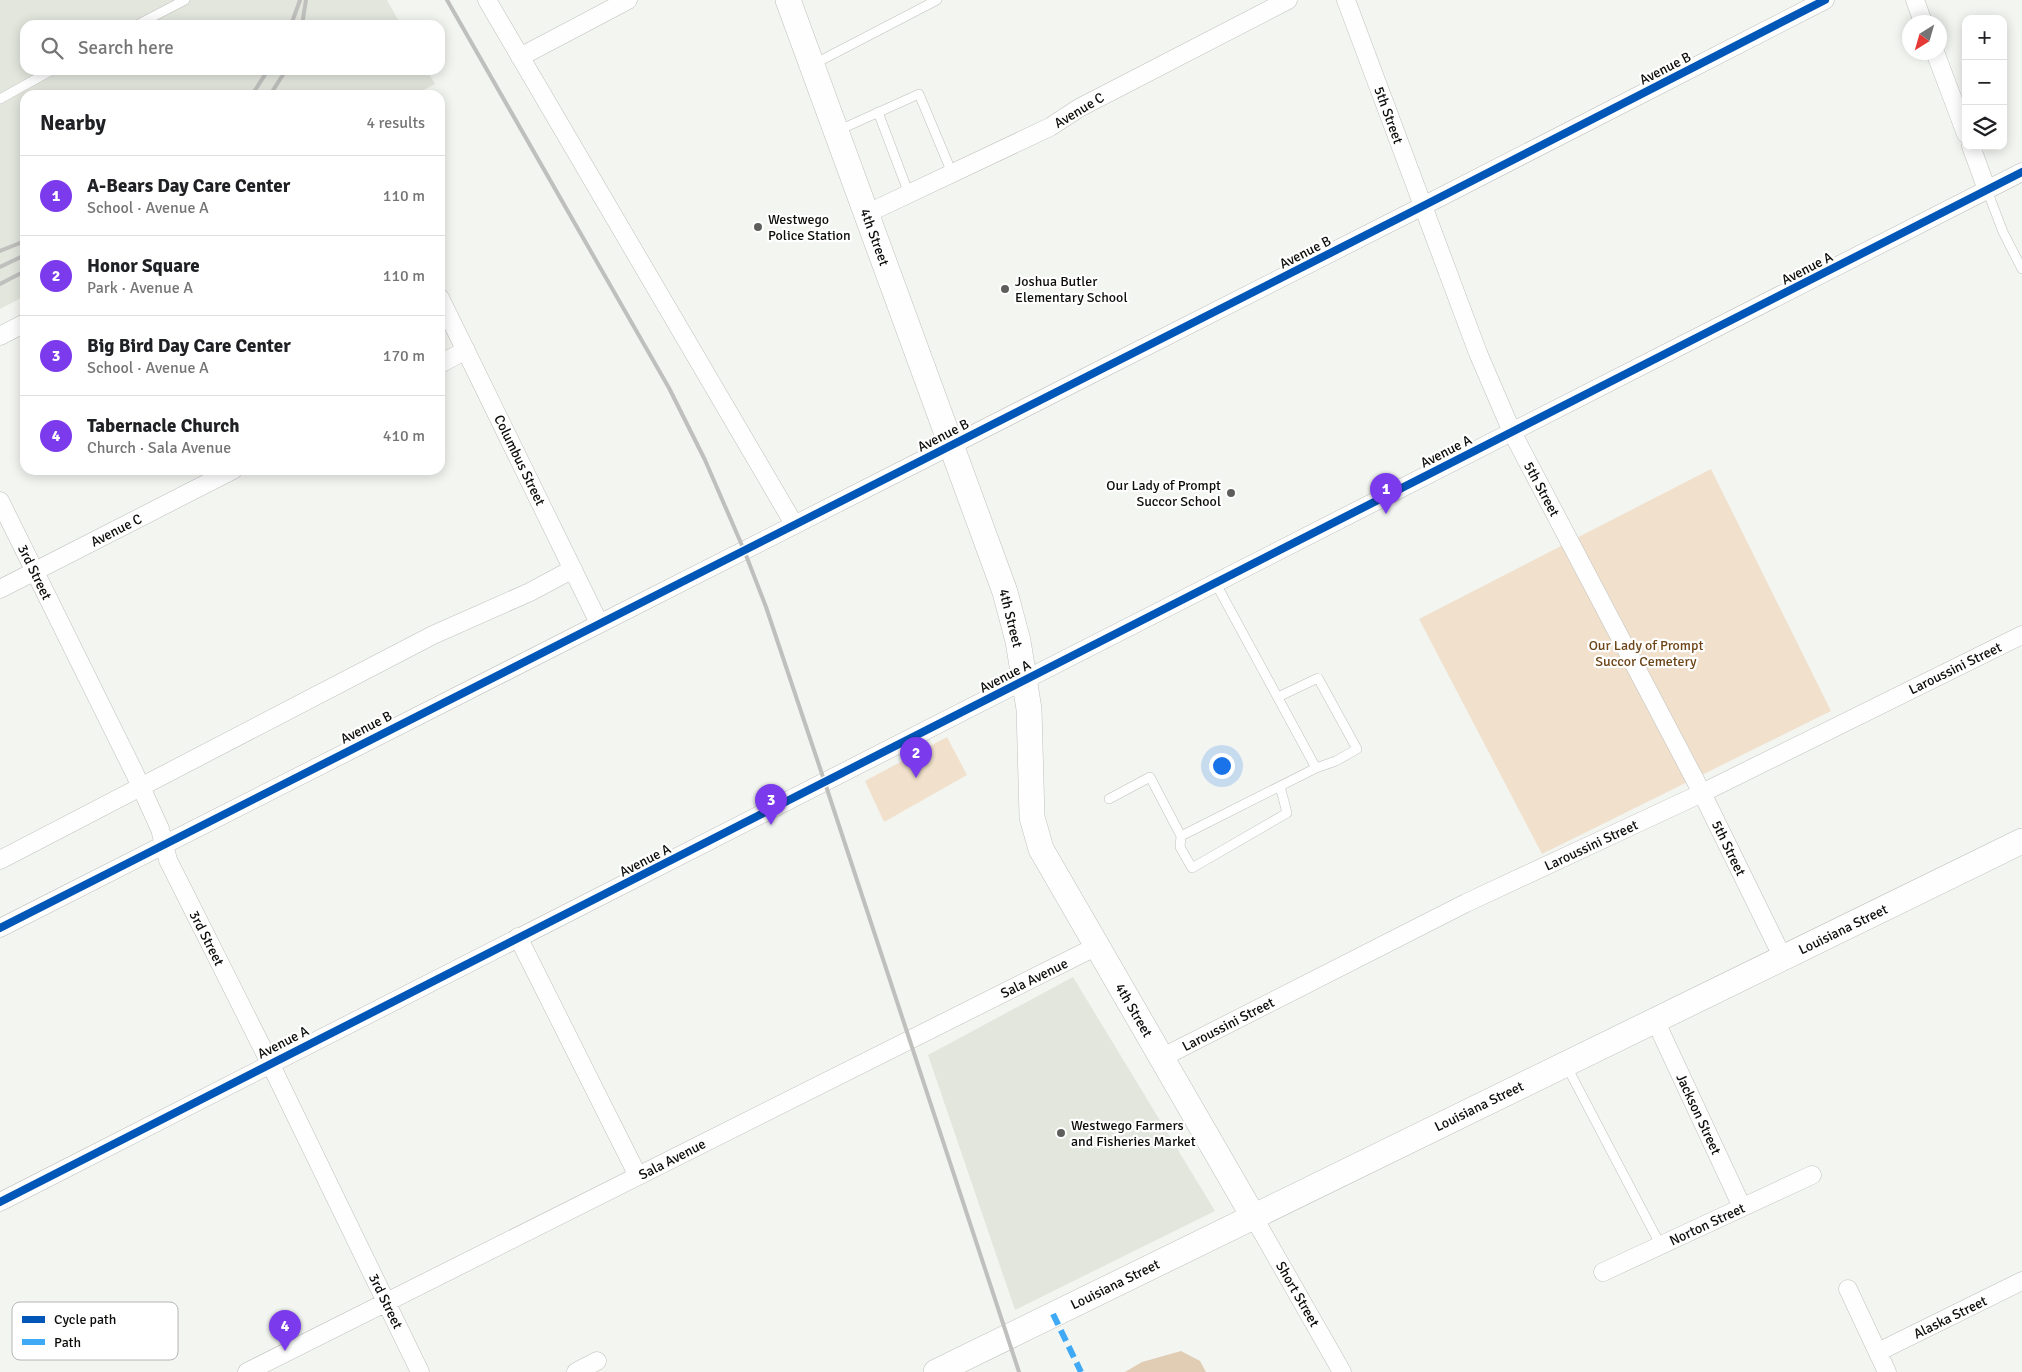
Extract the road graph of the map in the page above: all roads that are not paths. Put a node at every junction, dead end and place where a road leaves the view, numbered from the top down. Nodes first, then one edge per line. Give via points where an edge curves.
1 (185, 0) edge
2 (487, 0) edge
3 (628, 0) edge
4 (788, 0) edge
5 (1288, 0) edge
6 (1346, 0) edge
7 (1825, 0) edge
8 (1915, 0) edge
9 (930, 1) edge
10 (1920, 15) edge
11 (147, 20) edge
12 (520, 56) junction
13 (1938, 60) edge
14 (812, 66) junction
15 (43, 75) edge
16 (0, 99) edge
17 (878, 112) junction
18 (1962, 123) edge
19 (836, 131) junction
20 (1972, 150) edge
21 (2022, 172) edge
22 (952, 173) junction
23 (1987, 190) junction
24 (909, 194) junction
25 (1423, 206) junction
26 (866, 214) junction
27 (2022, 269) edge
28 (445, 308) edge
29 (20, 326) edge
30 (0, 336) edge
31 (466, 350) junction
32 (445, 361) edge
33 (1512, 432) junction
34 (952, 445) junction
35 (223, 475) edge
36 (0, 501) edge
37 (794, 524) junction
38 (573, 569) junction
39 (35, 571) junction
40 (1215, 582) junction
41 (0, 589) edge
42 (599, 623) junction
43 (2022, 635) edge
44 (1024, 680) junction
45 (1278, 697) junction
46 (1316, 768) junction
47 (1280, 786) junction
48 (140, 788) junction
49 (1702, 793) junction
50 (1109, 799) dead end
51 (1181, 836) junction
52 (2022, 841) edge
53 (164, 844) junction
54 (0, 860) edge
55 (0, 928) edge
56 (518, 937) junction
57 (1097, 946) junction
58 (1784, 958) junction
59 (1655, 1020) junction
60 (1161, 1058) junction
61 (270, 1063) junction
62 (1565, 1064) junction
63 (1812, 1175) dead end
64 (638, 1176) junction
65 (0, 1202) edge
66 (1742, 1208) junction
67 (1253, 1216) junction
68 (1661, 1246) junction
69 (1603, 1272) dead end
70 (2022, 1281) edge
71 (1848, 1289) dead end
72 (386, 1302) junction
73 (1878, 1352) junction
74 (597, 1362) dead end
75 (247, 1372) edge
76 (420, 1372) edge
77 (576, 1372) edge
78 (936, 1372) edge
79 (1342, 1372) edge
80 (1887, 1372) edge

1 - 11 lane
2 - 12 street
3 - 12 street
4 - 14 main road, 4th Street
5 - 22 street, Avenue C via 1079,108 1050,128
6 - 25 street, 5th Street
7 - 25 street, Avenue B
8 - 10 street
9 - 14 lane
12 - 37 street
13 - 18 street
14 - 19 main road, 4th Street
15 - 16 lane
17 - 19 lane
17 - 22 lane via 919,94
17 - 24 lane
19 - 26 main road, 4th Street
20 - 23 street
21 - 23 street, Avenue A
22 - 24 street, Avenue C
23 - 27 lane
23 - 33 street, Avenue A
24 - 26 street, Avenue C
25 - 33 street, 5th Street via 1478,353
25 - 34 street, Avenue B
26 - 34 main road, 4th Street
28 - 31 street, Columbus Street
29 - 30 street
31 - 32 street
31 - 38 street, Columbus Street
33 - 40 street, Avenue A
33 - 49 street, 5th Street
34 - 37 street, Avenue B
34 - 44 main road, 4th Street via 1005,592
35 - 39 street, Avenue C
36 - 39 street, 3rd Street
37 - 42 street, Avenue B
38 - 42 street, Columbus Street
38 - 48 street via 434,635
39 - 41 street, Avenue C
39 - 48 street, 3rd Street
40 - 44 street, Avenue A
40 - 45 lane
42 - 53 street, Avenue B
43 - 49 street, Laroussini Street
44 - 56 street, Avenue A
44 - 57 main road, 4th Street via 1029,709 1032,817 1041,849
45 - 46 lane
45 - 46 lane via 1318,678 1357,749
46 - 47 lane
47 - 51 lane
47 - 51 lane via 1287,814 1192,868 1180,847
48 - 53 street, 3rd Street
48 - 54 street
49 - 58 street, 5th Street
49 - 60 street, Laroussini Street via 1466,903
50 - 51 lane via 1150,778
52 - 58 main road, Louisiana Street
53 - 55 street, Avenue B
53 - 61 street, 3rd Street via 168,860
56 - 61 street, Avenue A
56 - 64 street
57 - 60 main road, 4th Street
57 - 64 street, Sala Avenue
58 - 59 main road, Louisiana Street
59 - 62 main road, Louisiana Street
59 - 66 street, Jackson Street
60 - 67 main road, 4th Street
61 - 65 street, Avenue A
61 - 72 street, 3rd Street
62 - 67 main road, Louisiana Street
62 - 68 lane
63 - 66 street, Norton Street
64 - 72 street, Sala Avenue
66 - 68 street, Norton Street
67 - 78 main road, Louisiana Street
67 - 79 street, Short Street
68 - 69 street, Norton Street
70 - 73 street, Alaska Street
71 - 73 street
72 - 75 street, Sala Avenue
72 - 76 street, 3rd Street
73 - 80 street
74 - 77 street

